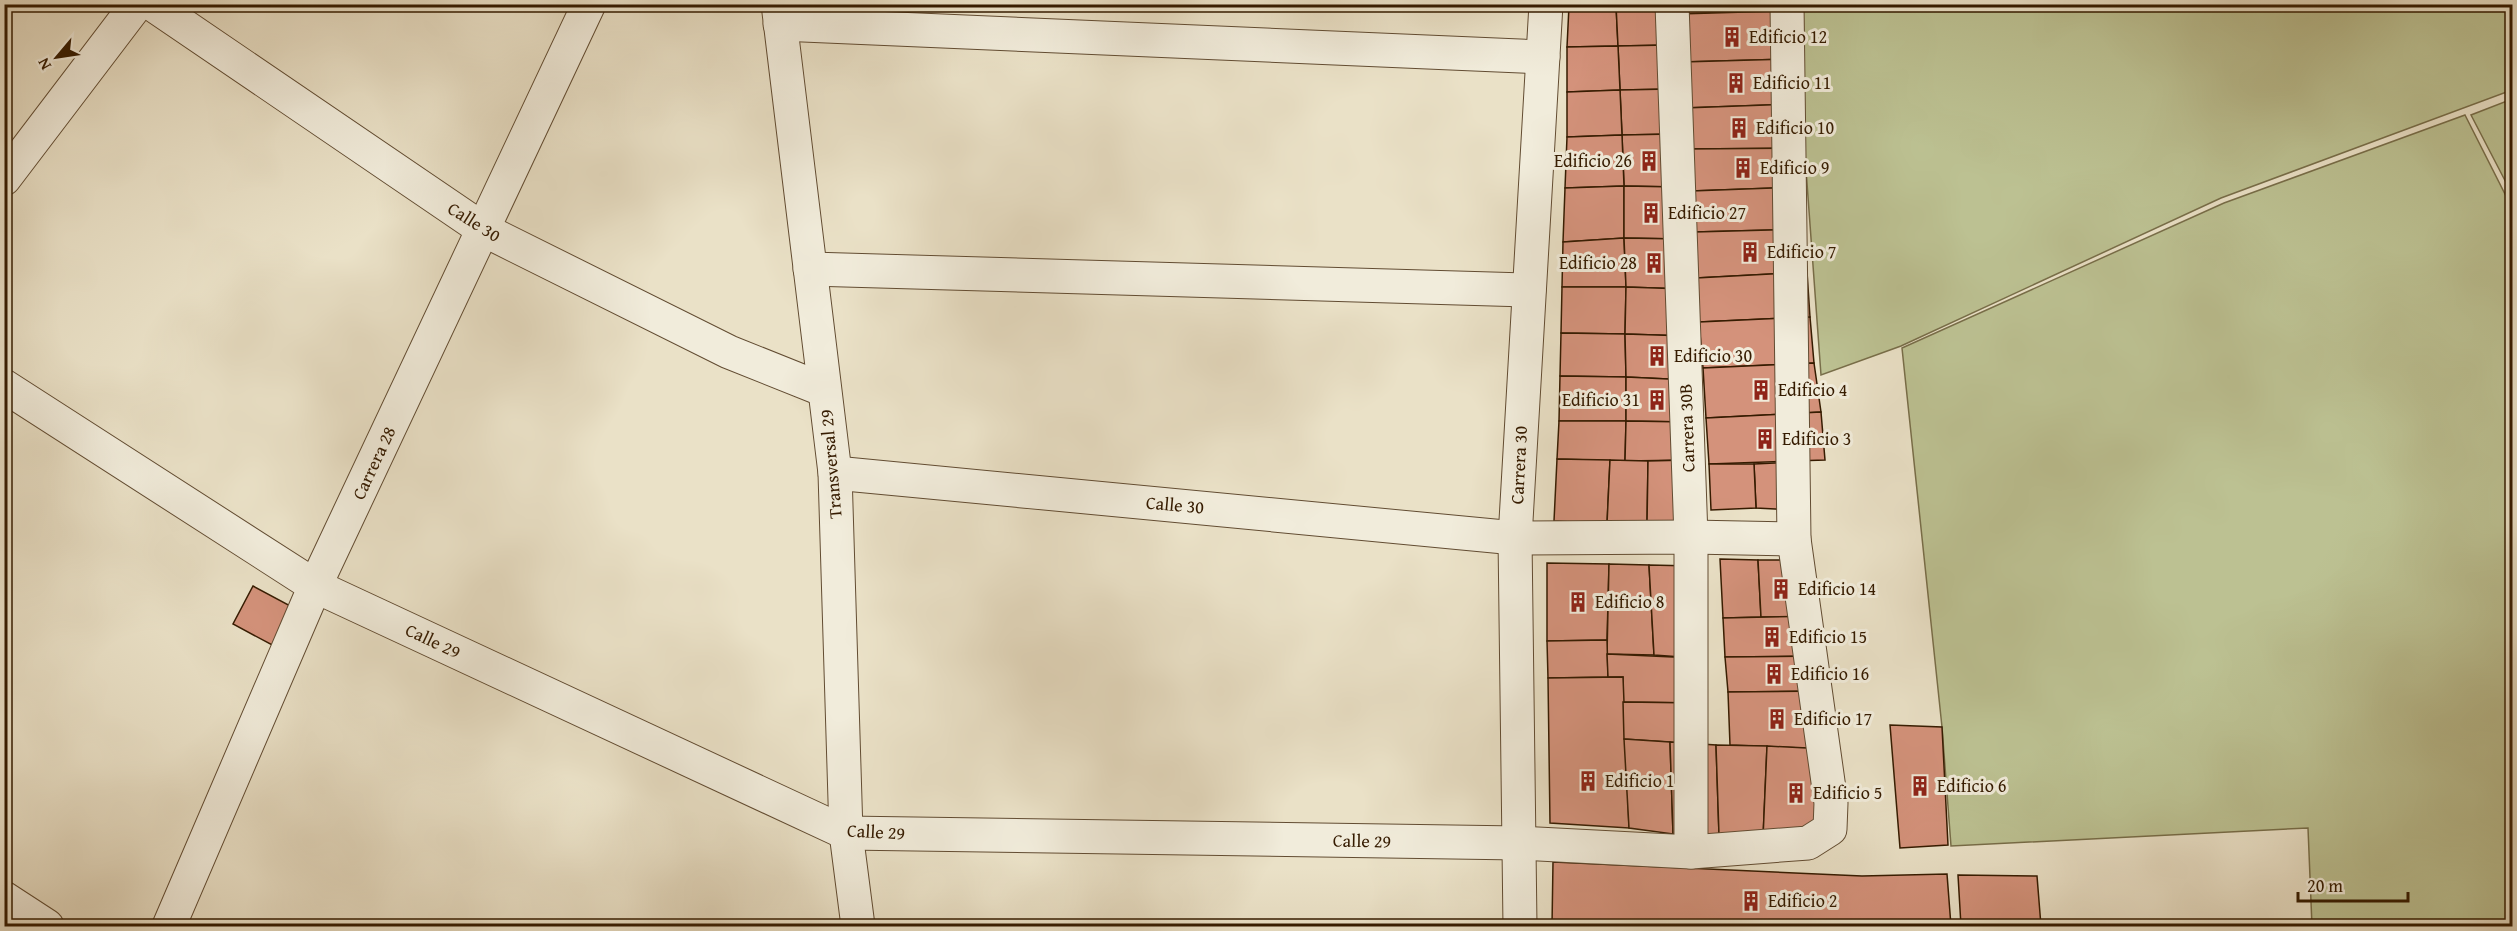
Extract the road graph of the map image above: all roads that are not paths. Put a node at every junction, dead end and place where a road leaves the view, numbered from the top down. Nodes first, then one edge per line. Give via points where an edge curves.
1 (137, 4) edge
2 (152, 4) edge
3 (589, 4) edge
4 (1546, 4) edge
5 (1672, 4) edge
6 (1787, 4) edge
7 (779, 14) edge
8 (1543, 57) junction
9 (4, 179) edge
10 (484, 230) junction
11 (810, 269) junction
12 (1529, 290) junction
13 (4, 386) edge
14 (824, 390) junction
15 (835, 473) junction
16 (1515, 537) junction
17 (1691, 537) junction
18 (1794, 539) junction
19 (315, 586) junction
20 (846, 833) junction
21 (1519, 843) junction
22 (1690, 852) junction
23 (4, 898) edge
24 (47, 927) edge
25 (169, 927) edge
26 (858, 927) edge
27 (1520, 927) edge

1 - 9 street
2 - 10 street, Calle 30
3 - 10 street, Carrera 28
4 - 8 street, Carrera 30
5 - 17 street, Carrera 30B
6 - 18 street
7 - 8 street
7 - 11 street, Transversal 29
8 - 12 street, Carrera 30
10 - 14 street, Calle 30 via 729,352
10 - 19 street, Carrera 28
11 - 12 street
11 - 14 street, Transversal 29
12 - 16 street, Carrera 30
13 - 19 street, Calle 29
14 - 15 street, Transversal 29
15 - 16 street, Calle 30
15 - 20 street, Transversal 29
16 - 17 street, Calle 30
16 - 21 street, Carrera 30
17 - 18 street, Calle 30
17 - 22 street, Carrera 30B
18 - 22 street, Calle 29 via 1831,802 1830,829 1808,843
19 - 20 street, Calle 29
19 - 25 street, Carrera 28
20 - 21 street, Calle 29
20 - 26 street, Transversal 29
21 - 22 street, Calle 29
21 - 27 street, Carrera 30
23 - 24 street

